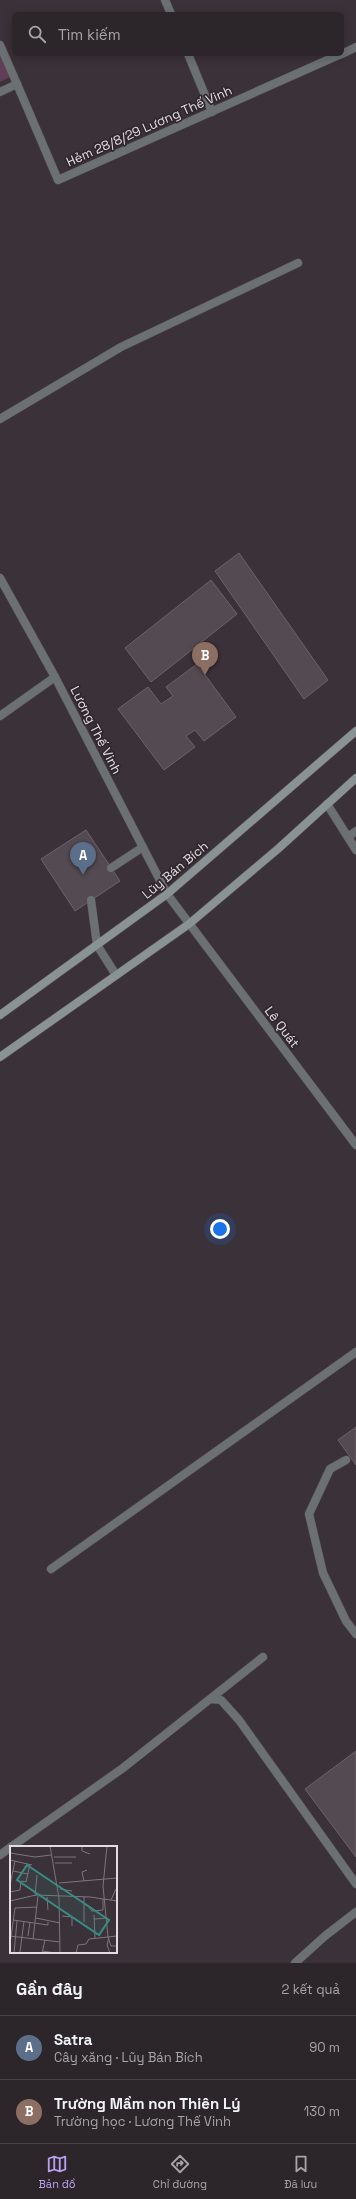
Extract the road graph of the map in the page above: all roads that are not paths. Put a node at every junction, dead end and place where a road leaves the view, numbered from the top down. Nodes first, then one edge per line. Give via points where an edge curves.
1 (165, 0) edge
2 (170, 12) edge
3 (0, 45) edge
4 (356, 47) edge
5 (344, 53) edge
6 (189, 56) edge
7 (338, 56) edge
8 (17, 84) junction
9 (0, 92) edge
10 (212, 112) junction
11 (298, 263) dead end
12 (0, 419) edge
13 (0, 578) edge
14 (55, 677) junction
15 (0, 716) edge
16 (356, 731) edge
17 (356, 778) edge
18 (327, 804) junction
19 (356, 830) edge
20 (348, 837) junction
21 (143, 847) junction
22 (356, 850) edge
23 (111, 868) dead end
24 (167, 894) junction
25 (91, 900) dead end
26 (189, 924) junction
27 (97, 945) junction
28 (116, 975) junction
29 (0, 1015) edge
30 (0, 1057) edge
31 (356, 1145) edge
32 (356, 1352) edge
33 (346, 1460) dead end
34 (51, 1569) dead end
35 (356, 1634) edge
36 (263, 1657) dead end
37 (211, 1699) junction
38 (12, 1846) edge
39 (10, 1848) edge
40 (0, 1855) edge
41 (356, 1884) edge
42 (356, 1912) edge
43 (296, 1963) edge

1 - 2 street
3 - 8 street
4 - 5 street, Hẻm 28/8/29 Lương Thế Vinh
6 - 10 street
7 - 10 street, Hẻm 28/8/29 Lương Thế Vinh
8 - 9 street
8 - 10 street, Hẻm 28/8/29 Lương Thế Vinh via 58,180
11 - 12 street via 122,347
13 - 14 street, Lương Thế Vinh
14 - 15 street
14 - 21 street, Lương Thế Vinh
16 - 24 main road, Lũy Bán Bích
17 - 18 main road
18 - 20 street
18 - 26 main road via 280,848
19 - 20 street
20 - 22 street
21 - 23 street
21 - 24 street, Lương Thế Vinh
24 - 26 street, Lê Quát
24 - 27 main road, Lũy Bán Bích
25 - 27 street
26 - 28 main road
26 - 31 street, Lê Quát
27 - 28 street
27 - 29 main road, Lũy Bán Bích
28 - 30 main road
32 - 34 street
33 - 35 street via 330,1469 309,1514 323,1573 346,1621
36 - 37 street
37 - 38 street via 123,1768
37 - 41 street via 221,1700 239,1720
39 - 40 street
42 - 43 street via 324,1936

